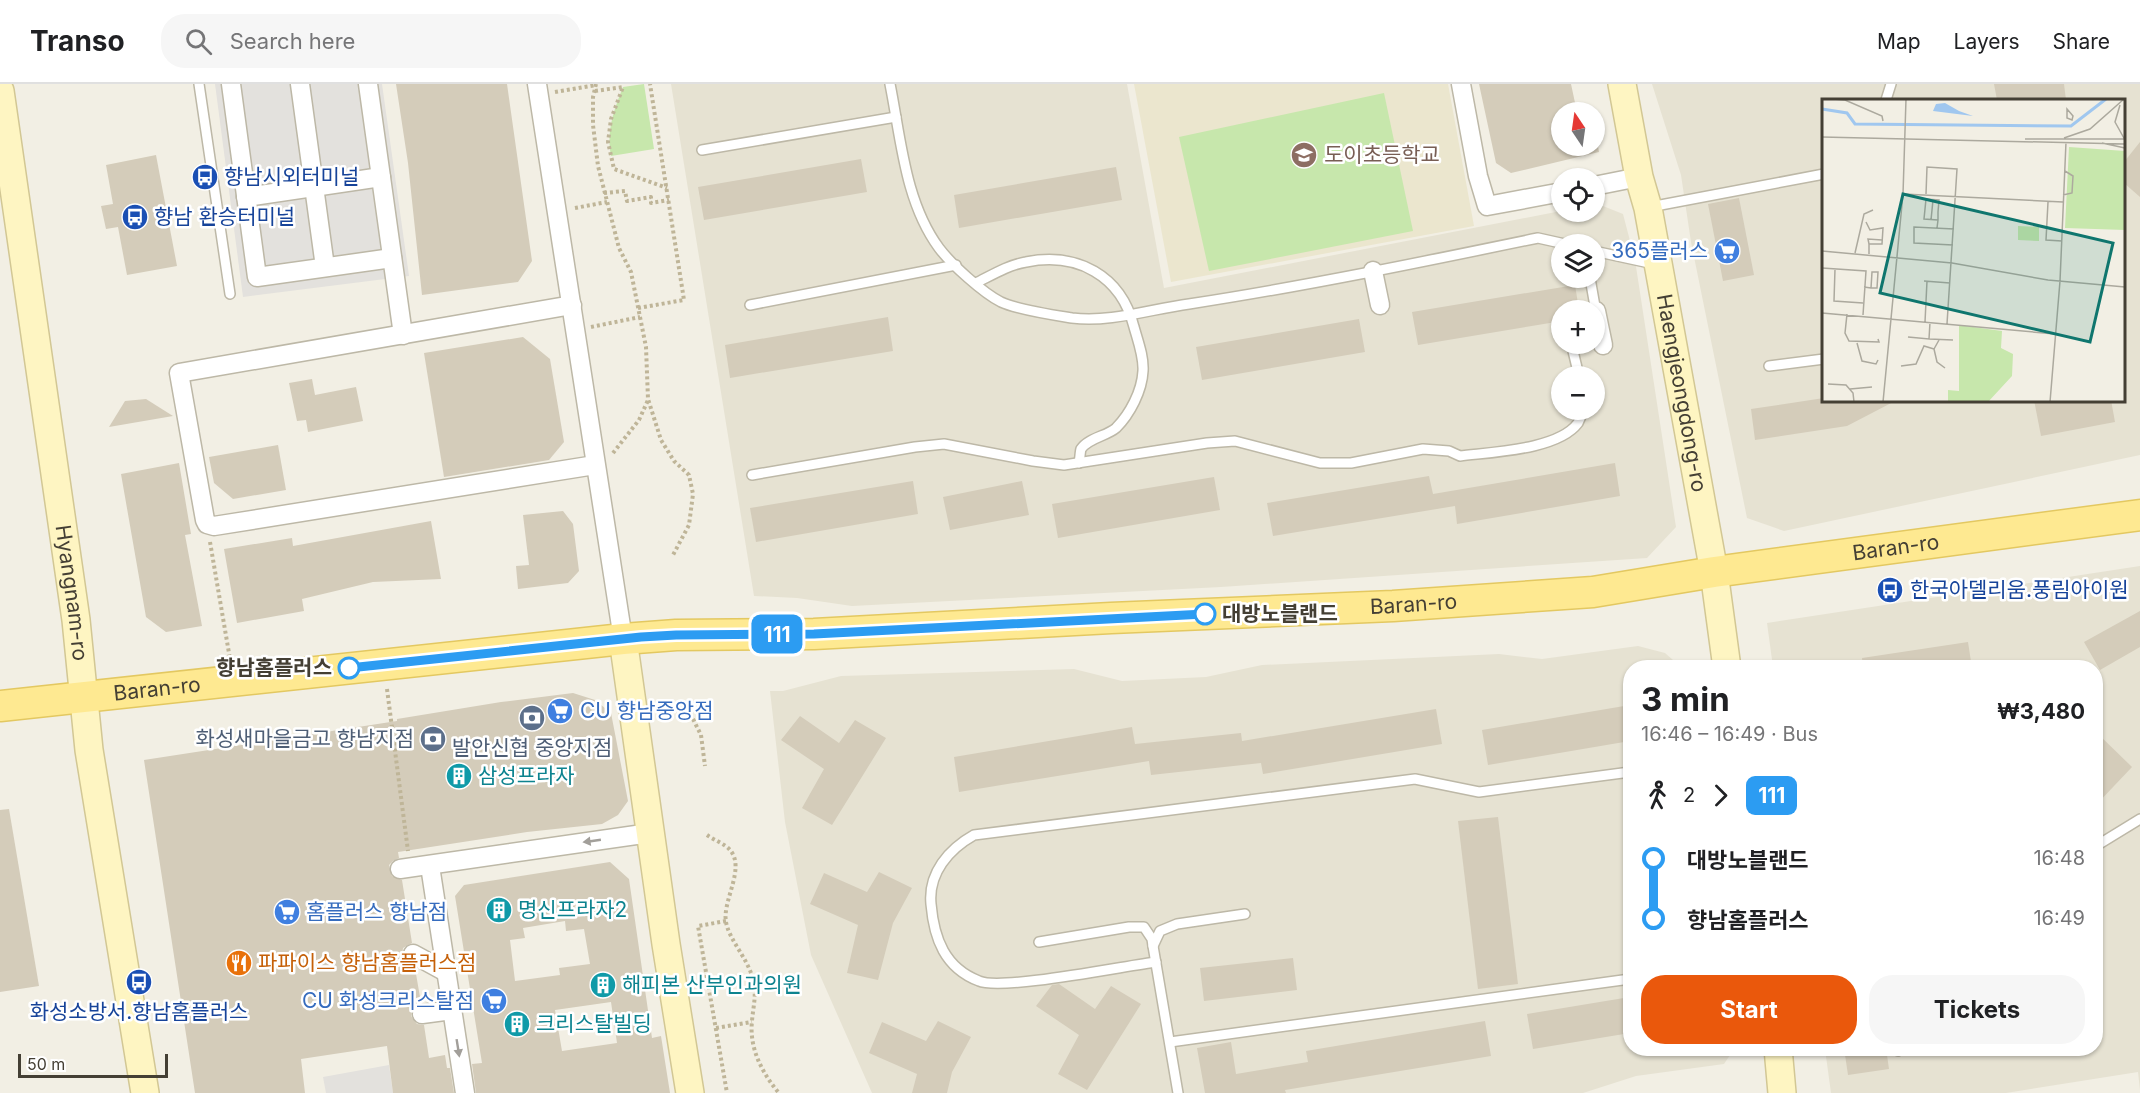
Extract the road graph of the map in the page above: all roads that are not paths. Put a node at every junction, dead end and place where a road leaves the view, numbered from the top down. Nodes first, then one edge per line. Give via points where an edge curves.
1 (199, 84) edge
2 (231, 84) edge
3 (300, 84) edge
4 (368, 84) edge
5 (890, 84) edge
6 (1461, 84) edge
7 (1622, 84) edge
8 (1891, 84) edge
9 (538, 89) edge
10 (0, 91) edge
11 (1886, 99) edge
12 (896, 117) junction
13 (702, 150) dead end
14 (1822, 174) edge
15 (381, 177) junction
16 (1640, 177) junction
17 (1605, 184) edge
18 (314, 187) junction
19 (1551, 194) edge
20 (246, 196) junction
21 (1648, 208) junction
22 (1551, 241) edge
23 (1605, 253) edge
24 (392, 258) junction
25 (956, 265) junction
26 (1658, 265) junction
27 (325, 267) junction
28 (1373, 271) junction
29 (976, 283) junction
30 (230, 294) dead end
31 (572, 305) junction
32 (750, 305) dead end
33 (1380, 305) dead end
34 (1131, 315) junction
35 (403, 334) junction
36 (1822, 358) edge
37 (1769, 366) dead end
38 (1579, 420) edge
39 (1079, 463) junction
40 (595, 465) junction
41 (752, 475) dead end
42 (2140, 515) edge
43 (1714, 573) junction
44 (623, 639) junction
45 (1726, 660) edge
46 (83, 698) junction
47 (0, 706) edge
48 (1623, 773) edge
49 (2140, 819) edge
50 (650, 832) junction
51 (2103, 842) edge
52 (430, 866) junction
53 (405, 869) road end
54 (1245, 914) dead end
55 (1039, 942) dead end
56 (1153, 946) junction
57 (413, 954) dead end
58 (1156, 962) junction
59 (446, 972) junction
60 (1623, 981) edge
61 (452, 1010) junction
62 (422, 1014) dead end
63 (1170, 1042) junction
64 (1779, 1056) edge
65 (145, 1093) edge
66 (465, 1093) edge
67 (690, 1093) edge
68 (1178, 1093) edge
69 (1782, 1093) edge

1 - 30 lane
2 - 20 street
3 - 18 street
4 - 15 street
5 - 12 lane
6 - 19 street via 1487,206
7 - 16 street, Haengjeongdong-ro
8 - 11 lane
9 - 31 street
10 - 46 street, Hyangnam-ro via 76,620
12 - 13 lane
12 - 25 lane via 918,213 939,248
14 - 21 lane
15 - 18 street
15 - 24 street
16 - 17 street
16 - 21 street, Haengjeongdong-ro
18 - 20 street
18 - 27 street
20 - 27 street via 257,277
21 - 26 street, Haengjeongdong-ro
22 - 28 lane via 1538,238
23 - 26 lane
24 - 27 street
24 - 35 street
25 - 29 lane
25 - 32 lane
26 - 43 street, Haengjeongdong-ro
28 - 33 street
28 - 34 lane
29 - 34 lane via 1001,302 1035,311 1074,318
29 - 34 lane via 1026,262 1077,263 1106,278 1126,302
31 - 35 street
31 - 40 street
34 - 39 lane via 1143,370 1140,390 1116,428 1081,450
35 - 40 street via 179,373 207,524 221,526
36 - 37 lane
38 - 39 lane via 1565,435 1545,442 1460,456 1423,449 1352,463 1320,463 1235,441
39 - 41 lane via 1033,461 944,444
40 - 44 street
42 - 43 main road, Baran-ro
43 - 44 main road, Baran-ro via 1593,592 1393,606 814,634
43 - 45 street, Haengjeongdong-ro
44 - 46 main road, Baran-ro
44 - 50 street
46 - 47 main road, Baran-ro
46 - 65 street, Hyangnam-ro
48 - 58 lane via 1479,792 1415,779 974,835 944,858 933,883 932,919 948,961 981,982 1015,982
49 - 51 lane
50 -> 52 street via 514,843
50 - 67 street
52 - 53 street
52 - 59 street
54 - 56 lane via 1177,924 1160,931
55 - 56 lane via 1144,927
56 - 58 lane
57 - 59 street
58 - 63 lane
59 - 61 street
60 - 63 lane
61 - 62 street
61 -> 66 street
63 - 68 lane
64 - 69 street

